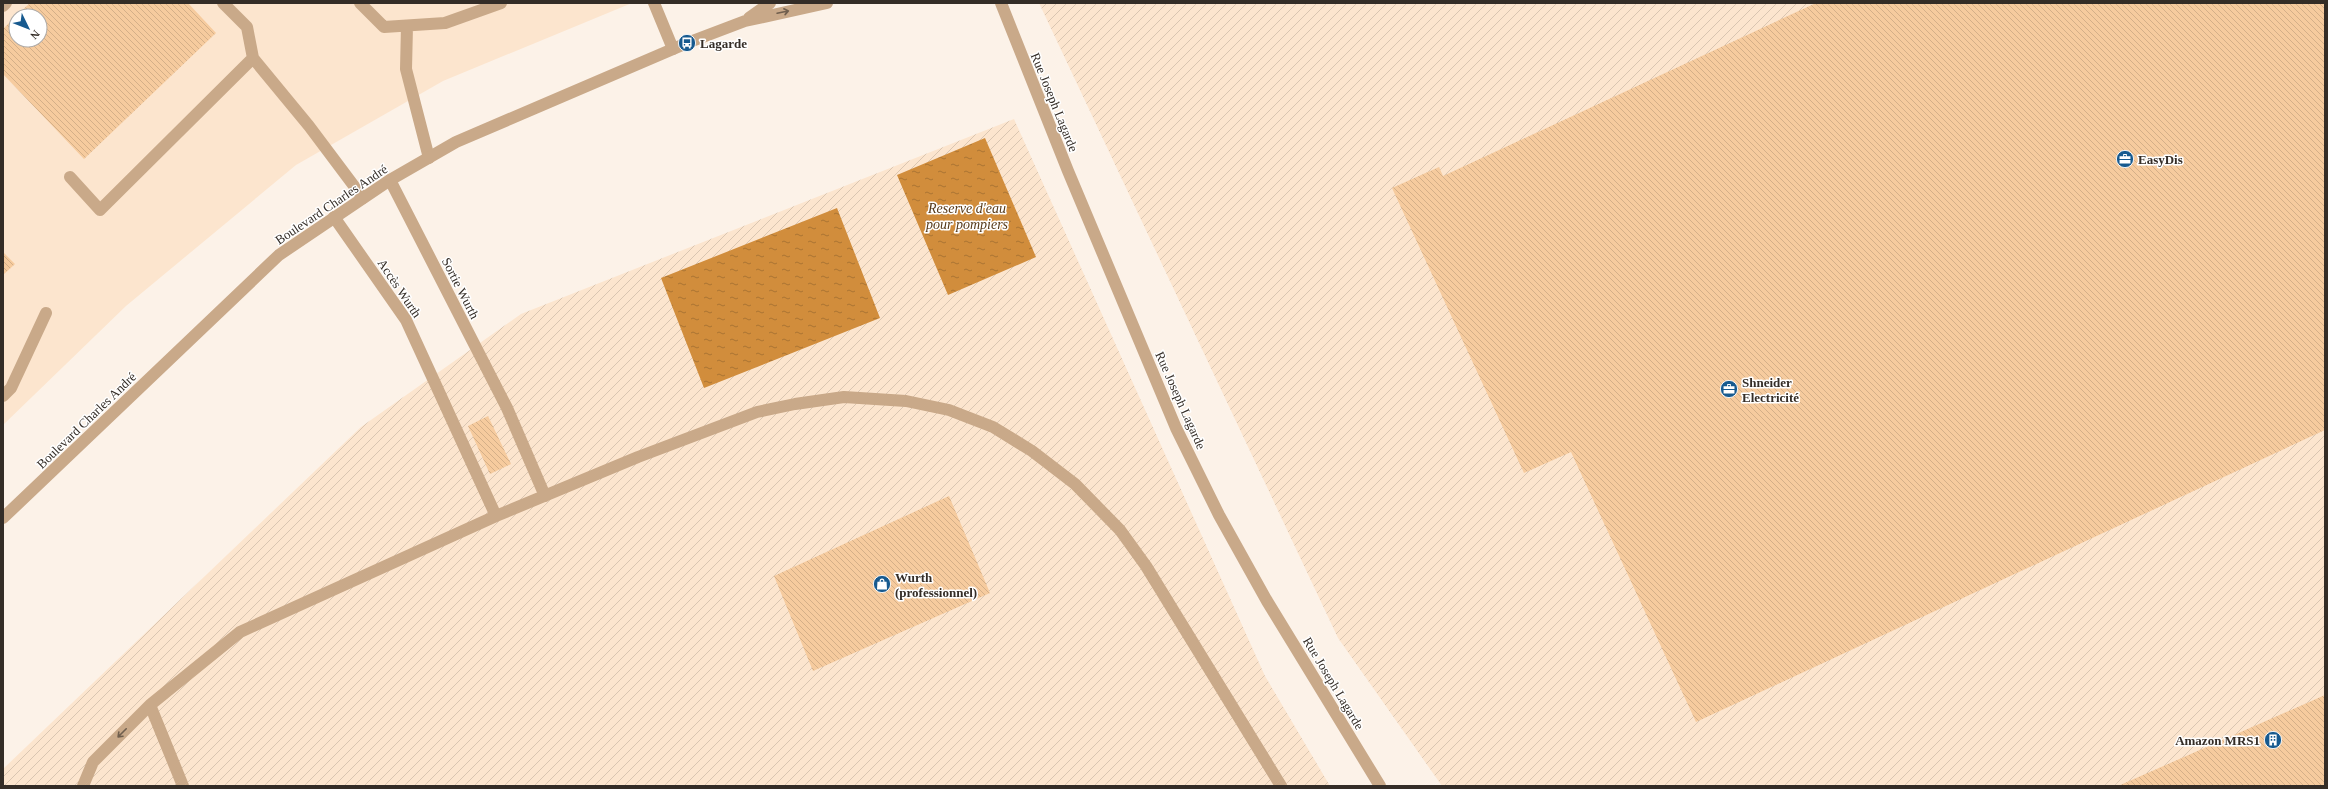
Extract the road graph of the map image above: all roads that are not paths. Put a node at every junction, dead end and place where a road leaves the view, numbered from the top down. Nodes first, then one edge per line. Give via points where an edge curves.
1 (6, 3) edge
2 (223, 3) edge
3 (360, 3) edge
4 (501, 3) edge
5 (654, 3) edge
6 (770, 3) edge
7 (827, 3) edge
8 (1001, 3) edge
9 (3, 6) edge
10 (745, 21) junction
11 (407, 26) junction
12 (673, 49) junction
13 (253, 58) junction
14 (429, 158) junction
15 (70, 177) dead end
16 (390, 180) junction
17 (363, 198) junction
18 (334, 217) junction
19 (46, 313) dead end
20 (3, 396) edge
21 (545, 496) junction
22 (496, 516) junction
23 (3, 518) edge
24 (150, 706) junction
25 (83, 786) edge
26 (183, 786) edge
27 (1281, 786) edge
28 (1380, 786) edge

1 - 9 street
2 - 13 street via 247,27
3 - 11 street via 384,27
4 - 11 street via 445,23
5 - 12 street
6 - 10 street, Boulevard Charles André
10 -> 7 street, Boulevard Charles André
8 - 28 street, Rue Joseph Lagarde via 1068,171 1176,428 1219,515 1267,602
10 - 12 street, Boulevard Charles André
11 - 14 street via 406,69
12 - 14 street, Boulevard Charles André via 456,142
13 - 15 street via 100,210
13 - 17 street via 309,126
14 - 16 street, Boulevard Charles André
16 - 17 street, Boulevard Charles André
16 - 21 street, Sortie Wurth via 507,408
17 - 18 street, Boulevard Charles André
18 - 22 street, Accès Wurth via 406,320
18 - 23 street, Boulevard Charles André via 280,255
19 - 20 street via 11,388
21 - 22 street
21 - 27 street via 757,412 795,404 844,397 906,401 949,410 985,424 1032,451 1075,484 1120,530 1146,566
22 - 24 street via 240,632
24 -> 25 street via 93,762
24 - 26 street

